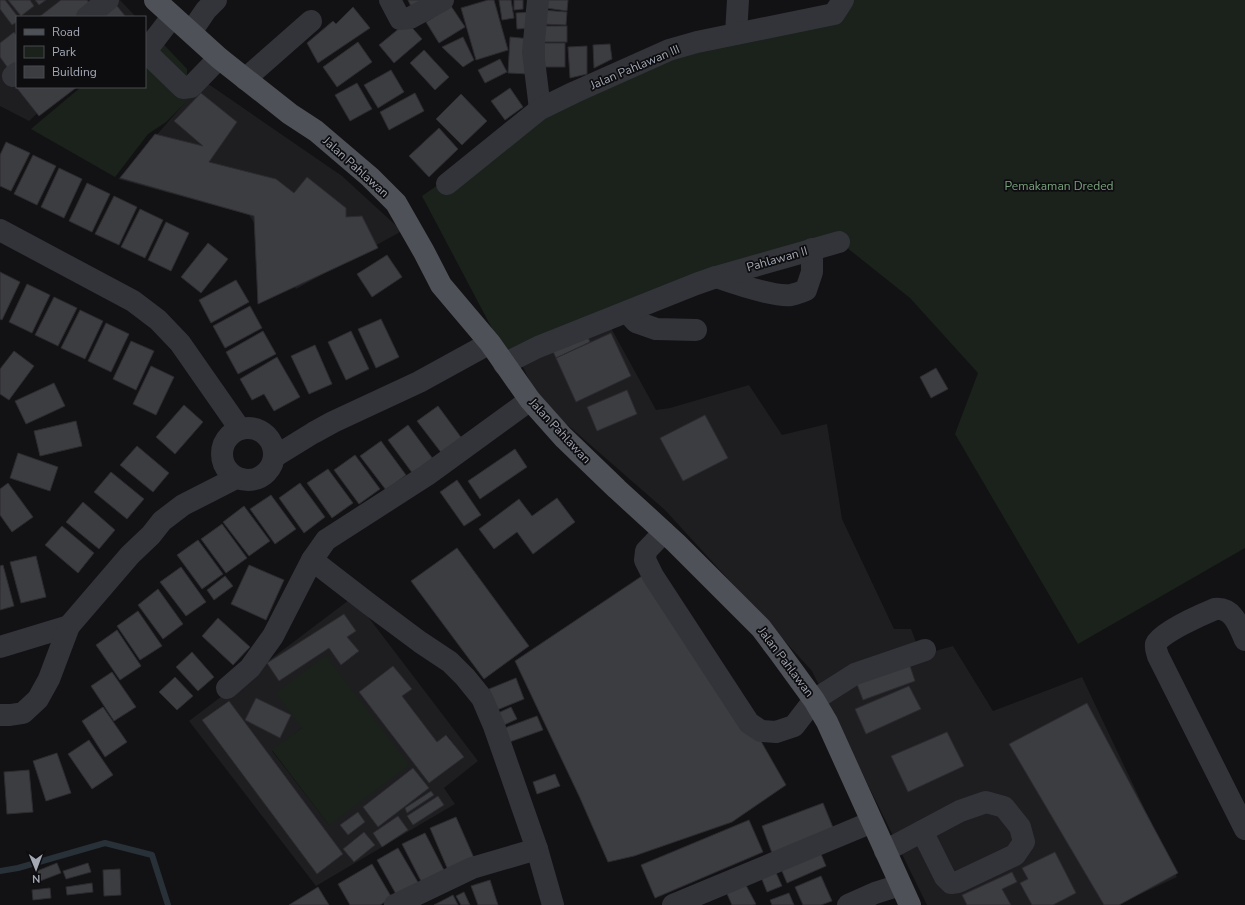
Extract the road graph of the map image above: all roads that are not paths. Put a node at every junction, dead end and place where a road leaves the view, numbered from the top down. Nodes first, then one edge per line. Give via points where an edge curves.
1 (108, 0) edge
2 (155, 0) edge
3 (216, 0) edge
4 (390, 0) edge
5 (443, 0) edge
6 (538, 0) edge
7 (738, 0) edge
8 (843, 0) edge
9 (88, 16) edge
10 (172, 16) junction
11 (311, 21) dead end
12 (191, 32) junction
13 (736, 34) junction
14 (219, 58) junction
15 (244, 79) junction
16 (540, 109) junction
17 (447, 184) dead end
18 (0, 230) edge
19 (839, 242) dead end
20 (812, 250) junction
21 (716, 277) junction
22 (627, 312) junction
23 (696, 330) dead end
24 (490, 344) junction
25 (504, 364) junction
26 (530, 400) junction
27 (240, 429) junction
28 (274, 457) junction
29 (236, 478) junction
30 (664, 532) junction
31 (312, 560) junction
32 (69, 626) junction
33 (1245, 640) edge
34 (0, 647) edge
35 (925, 650) dead end
36 (227, 688) dead end
37 (814, 700) junction
38 (0, 715) edge
39 (872, 822) junction
40 (1245, 829) edge
41 (922, 831) dead end
42 (537, 849) junction
43 (885, 851) junction
44 (900, 885) junction
45 (395, 905) edge
46 (553, 905) edge
47 (673, 905) edge
48 (848, 905) edge
49 (910, 905) edge

1 - 9 street
2 - 10 main road, Jalan Pahlawan
3 - 12 street
4 - 5 street via 400,19 410,18
6 - 16 street via 533,52
7 - 13 street
8 - 13 street, Jalan Pahlawan III via 834,14
10 - 12 main road, Jalan Pahlawan
10 - 14 street via 149,47 149,55 182,88 191,87
11 - 15 street
12 - 14 main road, Jalan Pahlawan
13 - 16 street, Jalan Pahlawan III via 669,50
14 - 15 main road, Jalan Pahlawan
15 - 24 main road, Jalan Pahlawan via 316,132 370,177 396,203 441,285
16 - 17 street, Jalan Pahlawan III
18 - 27 street via 133,301 158,320 180,343
19 - 20 street, Pahlawan II
20 - 21 street, Pahlawan II
20 - 21 street via 812,272 806,290 798,293 777,294
21 - 22 street, Pahlawan II
22 - 23 street via 636,322 656,329
22 - 25 street, Pahlawan II via 538,347
24 - 25 main road, Jalan Pahlawan
24 - 28 street via 419,382 333,422
25 - 26 main road, Jalan Pahlawan
26 - 30 main road, Jalan Pahlawan via 563,437
26 - 31 street via 426,475 326,540
27 - 28 street via 250,428 268,437
27 - 29 street via 231,433 225,440 221,457 228,473
28 - 29 street via 265,475 246,481
29 - 32 street via 183,505 162,521
30 - 37 main road, Jalan Pahlawan via 761,628
30 - 37 street via 646,551 645,560 749,723 762,731 776,732 794,726
31 - 36 street via 273,636 250,668
31 - 42 street via 450,662 482,698
32 - 34 street
32 - 38 street via 49,679 38,699 23,713
33 - 40 street via 1236,620 1225,610 1214,609 1159,639 1156,646 1158,656
35 - 37 street via 855,674
37 - 39 main road, Jalan Pahlawan via 827,722
39 - 43 main road, Jalan Pahlawan
39 - 47 street
41 - 43 street
42 - 45 street via 472,868
42 - 46 street
43 - 44 main road, Jalan Pahlawan
44 - 48 street
44 - 49 main road, Jalan Pahlawan

